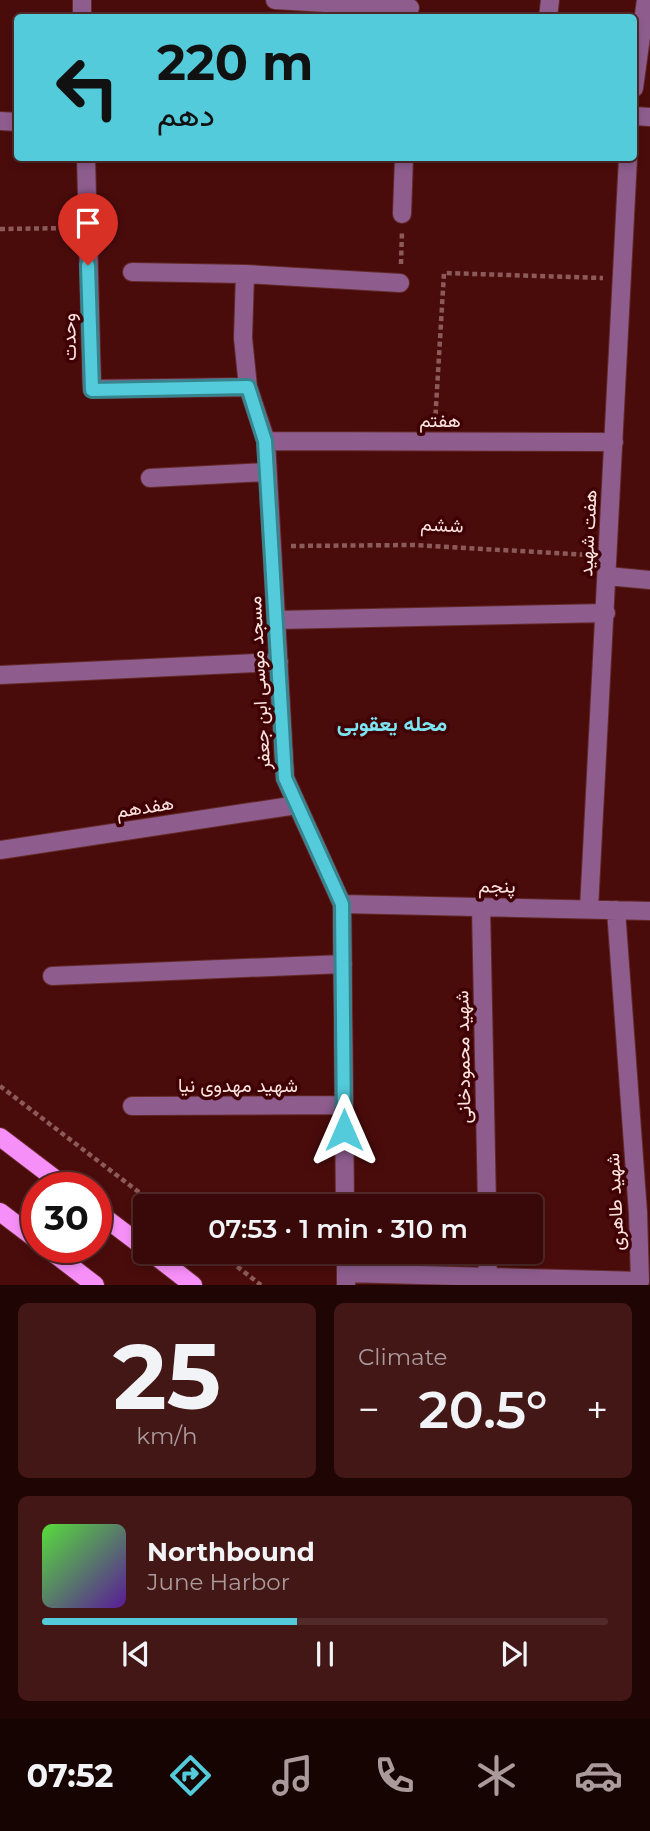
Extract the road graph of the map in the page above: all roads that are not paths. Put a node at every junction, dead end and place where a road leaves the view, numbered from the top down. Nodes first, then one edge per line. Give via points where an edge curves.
1 (275, 0) edge
2 (646, 0) edge
3 (411, 8) edge
4 (637, 66) edge
5 (86, 161) edge
6 (404, 161) edge
7 (628, 161) edge
8 (402, 215) road end
9 (132, 272) dead end
10 (245, 274) junction
11 (400, 283) road end
12 (248, 387) junction
13 (265, 441) junction
14 (614, 442) junction
15 (267, 472) junction
16 (150, 478) dead end
17 (607, 576) junction
18 (650, 580) edge
19 (606, 613) junction
20 (277, 620) junction
21 (279, 662) junction
22 (0, 675) edge
23 (297, 805) junction
24 (0, 850) edge
25 (342, 904) junction
26 (481, 907) junction
27 (590, 909) junction
28 (616, 910) junction
29 (650, 911) edge
30 (343, 964) junction
31 (52, 976) dead end
32 (344, 1105) junction
33 (132, 1106) dead end
34 (0, 1137) edge
35 (46, 1172) edge
36 (345, 1194) edge
37 (487, 1194) edge
38 (0, 1212) edge
39 (644, 1213) edge
40 (112, 1223) edge
41 (21, 1228) edge
42 (133, 1239) edge
43 (66, 1263) edge
44 (165, 1264) edge
45 (488, 1264) edge
46 (488, 1277) junction
47 (346, 1279) edge
48 (95, 1285) edge
49 (193, 1285) edge

1 - 3 street
2 - 4 street
5 - 12 street, وحدت via 92,390
6 - 8 street
7 - 14 street, هفت شهید
9 - 10 street
10 - 11 street
10 - 12 street, مسجد موسی ابن جعفر via 243,338
12 - 13 street, مسجد موسی ابن جعفر
13 - 14 street, هفتم
13 - 15 street, مسجد موسی ابن جعفر
14 - 17 street, هفت شهید
15 - 16 street
15 - 20 street, مسجد موسی ابن جعفر
17 - 18 street
17 - 19 street, هفت شهید
19 - 20 street
19 - 27 street, هفت شهید
20 - 21 street, مسجد موسی ابن جعفر
21 - 22 street
21 - 23 street, مسجد موسی ابن جعفر via 285,778
23 - 24 street, هفدهم
23 - 25 street, مسجد موسی ابن جعفر
25 - 26 street, پنجم
25 - 30 street, مسجد موسی ابن جعفر
26 - 27 street, پنجم
26 - 37 street, شهید محمودخانی
27 - 28 street, پنجم
28 - 29 street, پنجم
28 - 39 street, شهید طاهری
30 - 31 street
30 - 32 street, مسجد موسی ابن جعفر
32 - 33 street, شهید مهدوی نیا
32 - 36 street, مسجد موسی ابن جعفر
34 - 35 main road
38 - 41 main road
39 - 46 street, شهید طاهری via 640,1281
40 - 42 main road
43 - 48 main road
44 - 49 main road
45 - 46 street
46 - 47 street, شهید طاهری

